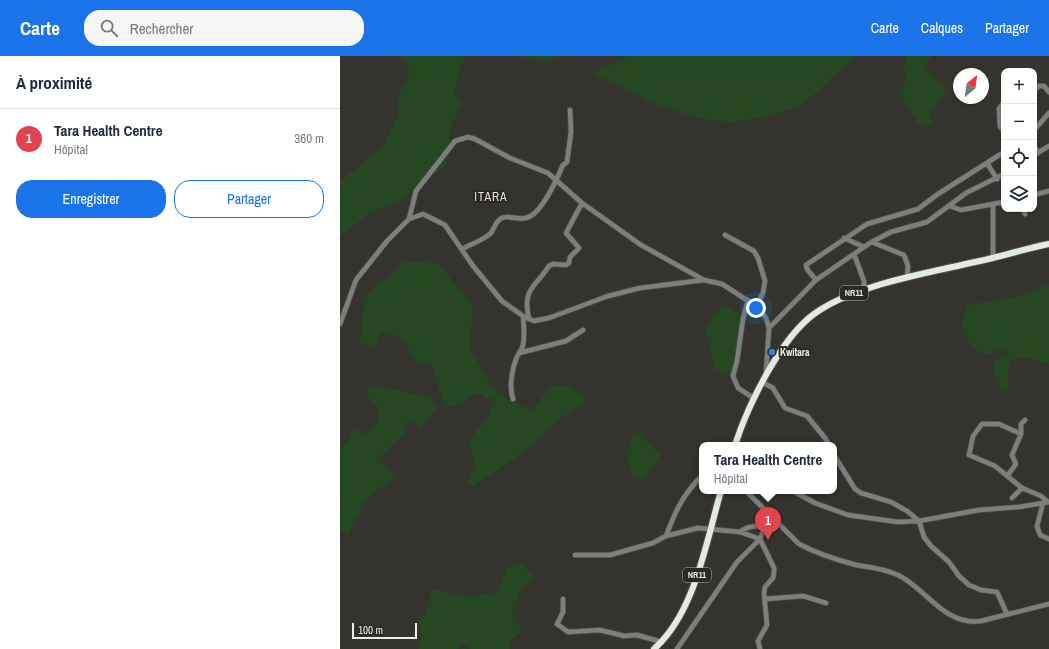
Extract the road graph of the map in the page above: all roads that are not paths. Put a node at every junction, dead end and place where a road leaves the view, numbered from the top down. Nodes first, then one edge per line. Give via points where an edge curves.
1 (1037, 88) edge
2 (1049, 92) edge
3 (1001, 106) edge
4 (570, 110) dead end
5 (1049, 113) edge
6 (1001, 121) edge
7 (1037, 127) edge
8 (1049, 146) edge
9 (1037, 153) edge
10 (1001, 154) edge
11 (987, 163) junction
12 (1001, 176) edge
13 (997, 179) junction
14 (557, 180) junction
15 (1049, 191) edge
16 (1037, 194) edge
17 (582, 203) junction
18 (1001, 203) edge
19 (993, 204) junction
20 (950, 206) junction
21 (409, 219) junction
22 (725, 235) dead end
23 (844, 238) junction
24 (872, 242) junction
25 (1049, 244) edge
26 (864, 247) junction
27 (462, 249) junction
28 (854, 254) junction
29 (993, 258) junction
30 (907, 278) junction
31 (704, 280) junction
32 (816, 280) junction
33 (864, 289) junction
34 (748, 300) junction
35 (756, 306) junction
36 (523, 316) junction
37 (529, 319) junction
38 (340, 324) edge
39 (769, 328) junction
40 (583, 330) dead end
41 (519, 353) junction
42 (764, 379) junction
43 (513, 399) dead end
44 (755, 399) junction
45 (1025, 420) dead end
46 (1021, 434) junction
47 (736, 442) edge
48 (827, 442) edge
49 (837, 460) edge
50 (1008, 475) junction
51 (699, 479) edge
52 (1022, 488) junction
53 (720, 494) edge
54 (749, 494) edge
55 (798, 494) edge
56 (1012, 498) dead end
57 (1049, 502) edge
58 (1043, 503) junction
59 (919, 521) junction
60 (779, 524) junction
61 (765, 526) junction
62 (710, 529) junction
63 (740, 532) junction
64 (666, 536) junction
65 (760, 539) junction
66 (1049, 539) edge
67 (575, 555) dead end
68 (765, 598) junction
69 (563, 599) dead end
70 (826, 603) dead end
71 (1049, 604) edge
72 (1007, 614) junction
73 (662, 642) junction
74 (654, 649) edge
75 (677, 649) edge
76 (760, 649) edge

1 - 2 street via 1044,86
3 - 6 street via 998,109
4 - 14 street via 571,132 567,162 563,165
5 - 7 street
8 - 9 street
10 - 11 street
11 - 13 street
11 - 23 street via 918,209 867,224
12 - 13 street
13 - 20 street via 966,193
14 - 17 street
14 - 21 street via 548,173 510,158 475,139 463,138 455,141 416,191
14 - 27 street via 536,214 523,219 503,217 486,237
15 - 16 street
17 - 31 street via 641,245
17 - 37 street via 566,233 579,248 570,257 569,263 553,264 531,287 527,300
18 - 19 street
19 - 20 street via 961,210
19 - 29 street
20 - 24 street via 927,222 891,232
21 - 27 street via 423,214 445,224
21 - 38 street via 387,241 356,280
22 - 35 street via 754,251 758,258 764,281 763,293
23 - 26 street
23 - 32 street via 806,265 806,269
24 - 26 street
24 - 30 street via 904,255 908,266
25 - 29 highway, NR11
26 - 28 street
27 - 36 street via 502,301
28 - 32 street
28 - 33 street via 864,281
29 - 30 highway, NR11
30 - 33 highway, NR11
31 - 34 street via 722,284
31 - 37 street via 629,290 549,318 534,321
32 - 39 street
33 - 42 highway, NR11 via 832,301 809,318 795,332
34 - 35 street
34 - 44 street via 733,376 738,388
35 - 39 street via 766,318
36 - 37 street
36 - 41 street via 524,344
39 - 42 street
40 - 41 street via 566,341
41 - 43 street via 510,390
42 - 44 highway, NR11
42 - 48 street via 773,388 785,408 807,416
44 - 47 highway, NR11
45 - 46 street via 1021,424
46 - 50 street via 1012,456 1016,464
46 - 50 street via 991,423 982,424 973,436 969,455 995,466
49 - 59 street via 855,489 891,502
50 - 52 street
51 - 64 street via 686,492
52 - 56 street
52 - 57 street
53 - 62 highway, NR11
54 - 60 street
55 - 59 street via 848,515 878,520
57 - 58 street
58 - 59 street via 979,510
58 - 66 street via 1037,526 1040,535
59 - 72 street via 924,537 959,576 981,590 997,592
60 - 61 street
60 - 72 street via 794,540 808,549 898,575 954,617 976,621
61 - 63 street via 746,527
61 - 65 street
62 - 63 street
62 - 64 street via 698,528
62 - 73 highway, NR11 via 688,602 674,628
63 - 65 street
64 - 67 street via 653,543 610,555
65 - 68 street via 774,568 773,578 765,587
65 - 75 street via 729,572
68 - 70 street via 803,596
68 - 76 street via 766,625 758,641
69 - 73 street via 563,612 557,624 568,632 600,630 624,636 637,635
71 - 72 street
73 - 74 highway, NR11

